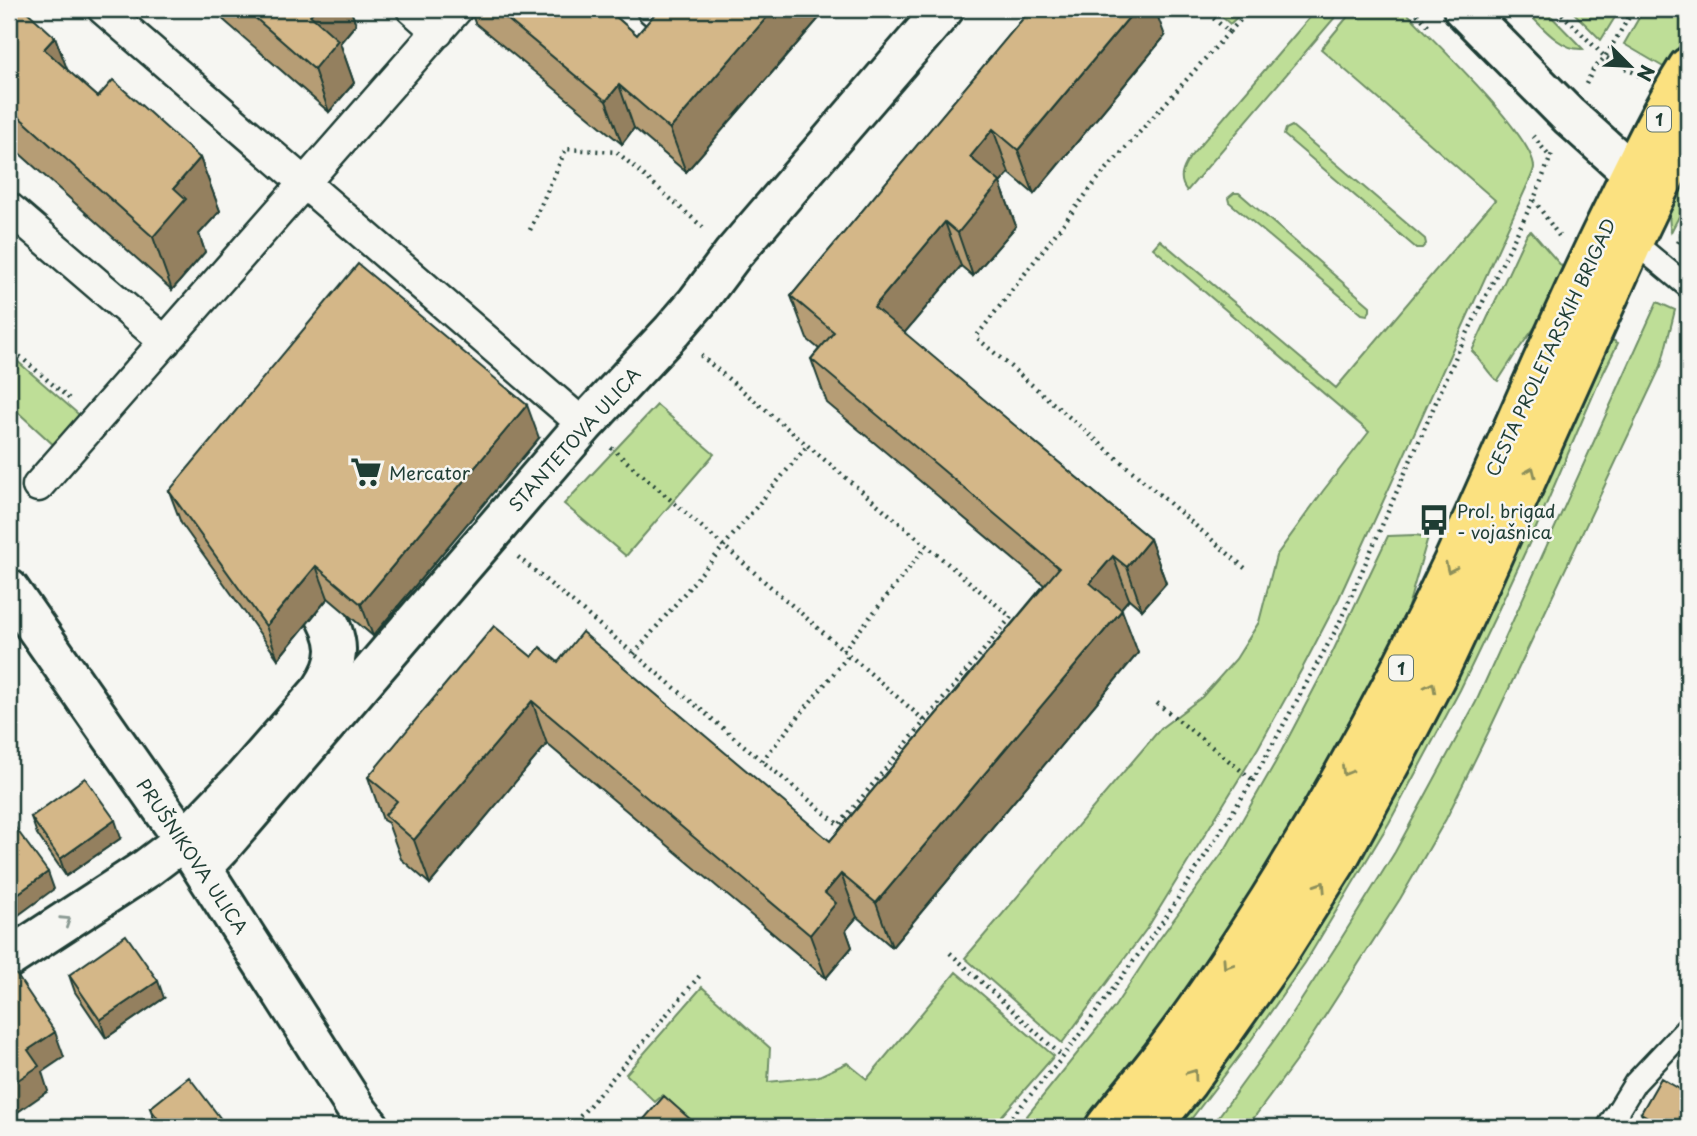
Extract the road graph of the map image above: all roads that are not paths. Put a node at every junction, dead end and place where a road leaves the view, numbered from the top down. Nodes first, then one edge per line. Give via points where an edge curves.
1 (103, 9) edge
2 (412, 9) edge
3 (457, 9) edge
4 (652, 9) edge
5 (684, 9) edge
6 (944, 9) edge
7 (1463, 9) edge
8 (438, 32) junction
9 (1688, 67) edge
10 (1688, 132) edge
11 (305, 183) junction
12 (1643, 183) junction
13 (9, 208) edge
14 (1620, 231) junction
15 (1688, 287) edge
16 (165, 342) junction
17 (584, 425) junction
18 (38, 486) dead end
19 (9, 589) edge
20 (321, 608) dead end
21 (193, 853) junction
22 (9, 958) edge
23 (1688, 1027) edge
24 (370, 1127) edge
25 (1105, 1127) edge
26 (1151, 1127) edge
27 (1608, 1127) edge

1 - 11 street
2 - 8 street
3 - 8 street
4 - 5 street via 670,24
6 - 17 street, STANTETOVA ULICA via 672,331
7 - 12 street
8 - 11 street
9 - 12 main road, CESTA PROLETARSKIH BRIGAD / 1 via 1670,96
10 - 12 main road, CESTA PROLETARSKIH BRIGAD / 1
11 - 16 street
11 - 17 street
12 - 14 main road, CESTA PROLETARSKIH BRIGAD / 1
13 - 16 street
14 - 15 lane
14 -> 25 main road, CESTA PROLETARSKIH BRIGAD / 1 via 1584,268 1411,648 1306,842 1160,1059
26 -> 14 main road, CESTA PROLETARSKIH BRIGAD / 1 via 1276,957 1338,859 1396,753 1488,567
16 - 18 street
17 - 21 street, STANTETOVA ULICA via 221,847
19 - 21 street, PRUŠNIKOVA ULICA
20 - 21 street via 334,639 336,660 331,675 243,779
22 -> 21 street via 147,869
21 - 24 street, PRUŠNIKOVA ULICA
23 - 27 lane via 1635,1083

